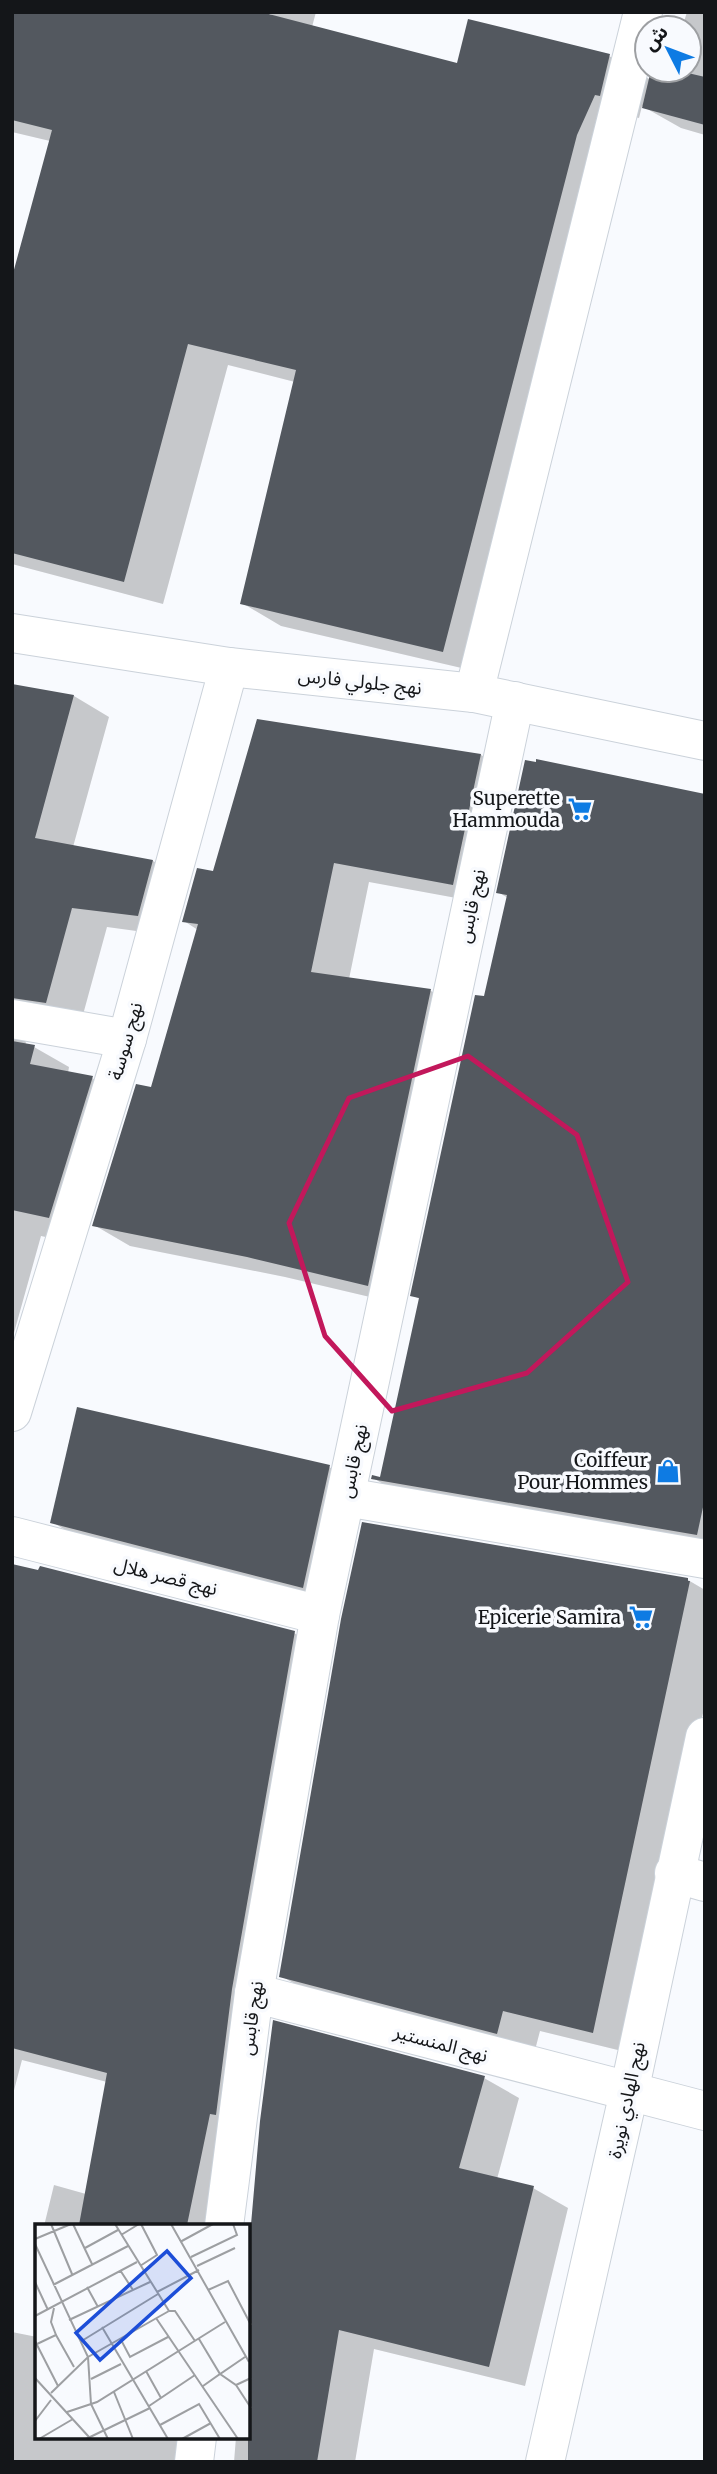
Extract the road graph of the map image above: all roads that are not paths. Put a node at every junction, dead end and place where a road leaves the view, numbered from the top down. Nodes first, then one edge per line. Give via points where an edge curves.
1 (643, 12) edge
2 (12, 633) edge
3 (229, 667) junction
4 (474, 693) junction
5 (515, 701) junction
6 (705, 741) edge
7 (12, 1019) edge
8 (127, 1039) junction
9 (12, 1412) edge
10 (346, 1497) junction
11 (12, 1536) edge
12 (705, 1559) edge
13 (320, 1615) junction
14 (705, 1738) edge
15 (690, 1878) edge
16 (254, 1993) junction
17 (629, 2092) junction
18 (705, 2111) edge
19 (224, 2224) edge
20 (197, 2439) edge
21 (194, 2462) edge
22 (545, 2462) edge

1 - 4 street
2 - 3 street, نهج جلولي فارس
3 - 4 street, نهج جلولي فارس
3 - 8 street, نهج سوسة
4 - 5 street, نهج جلولي فارس
5 - 6 street, نهج جلولي فارس
5 - 10 street, نهج قابس
7 - 8 street
8 - 9 street, نهج سوسة
10 - 12 street
10 - 13 street, نهج قابس
11 - 13 street, نهج قصر هلال
13 - 16 street, نهج قابس
14 - 15 street, نهج الهادي نويرة
15 - 17 street, نهج الهادي نويرة
16 - 17 street, نهج المنستير
16 - 19 street, نهج قابس
17 - 18 street, نهج المنستير
17 - 22 street, نهج الهادي نويرة
20 - 21 street

